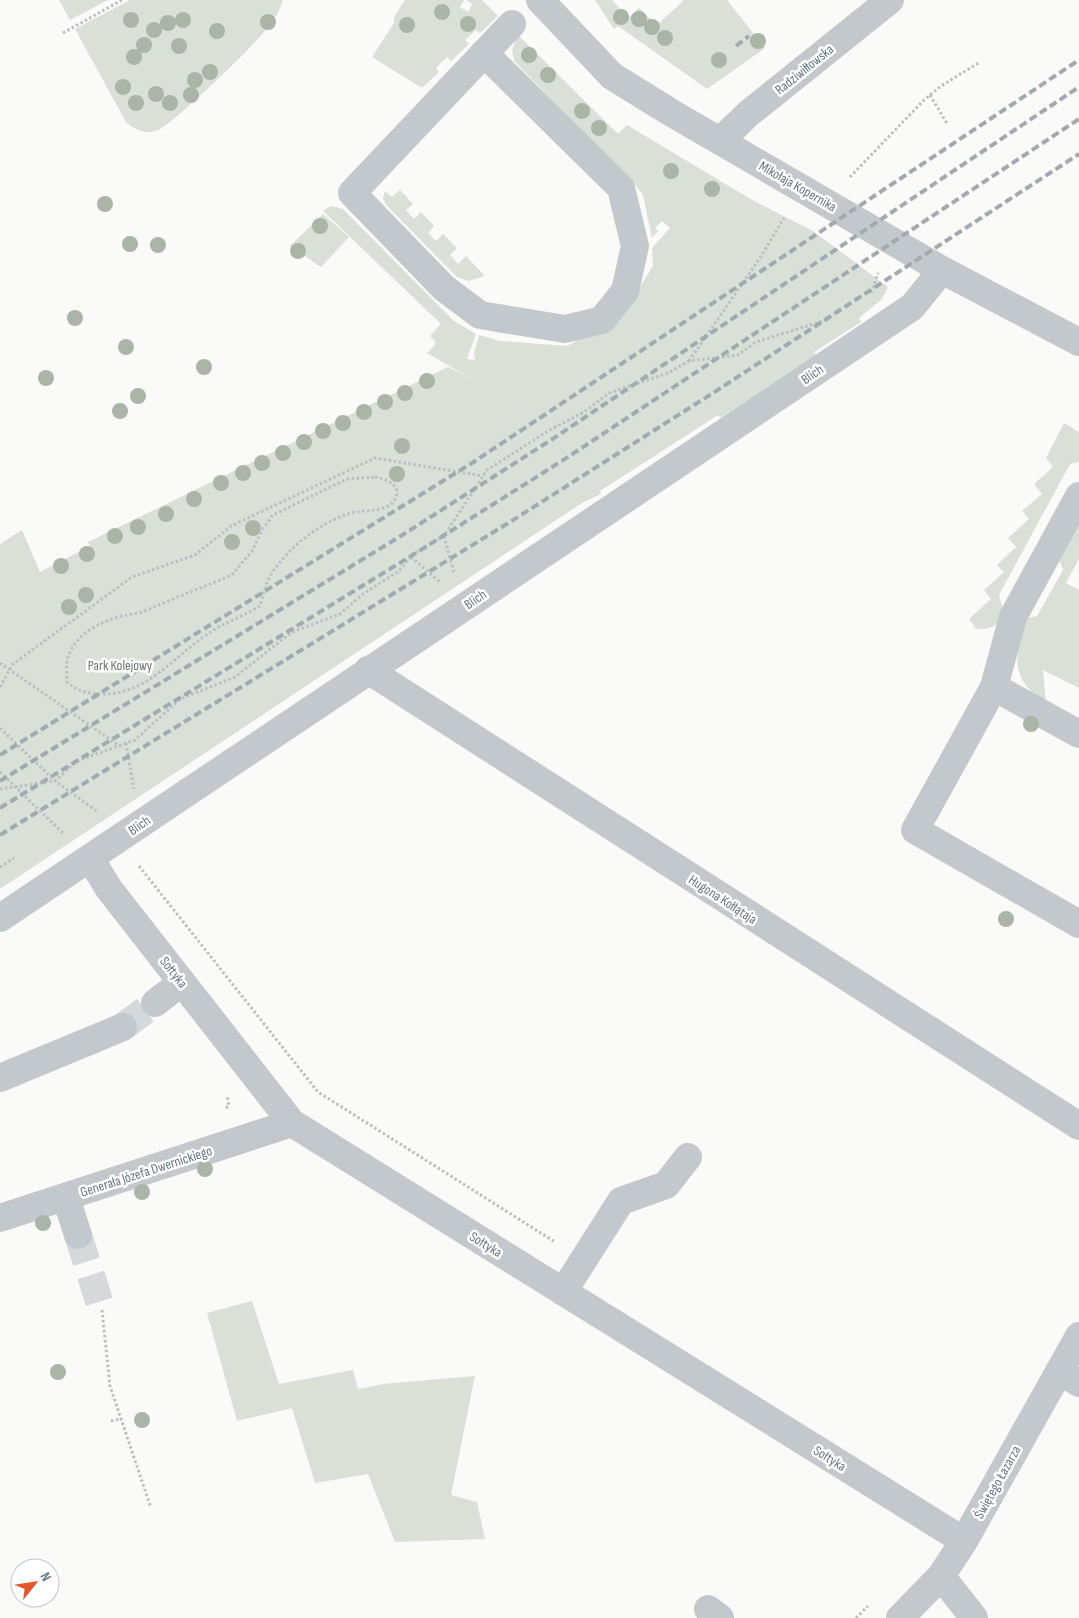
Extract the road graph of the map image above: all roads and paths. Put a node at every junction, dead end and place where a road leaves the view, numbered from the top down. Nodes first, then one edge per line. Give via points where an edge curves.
1 (122, 0) edge
2 (540, 0) edge
3 (890, 0) edge
4 (512, 24) dead end
5 (63, 33) dead end
6 (484, 53) junction
7 (980, 62) dead end
8 (930, 96) junction
9 (948, 125) dead end
10 (720, 141) junction
11 (849, 177) dead end
12 (787, 213) dead end
13 (942, 270) junction
14 (878, 272) dead end
15 (870, 298) dead end
16 (836, 317) dead end
17 (1079, 342) edge
18 (689, 361) junction
19 (338, 475) junction
20 (482, 476) junction
21 (347, 479) junction
22 (1079, 496) edge
23 (278, 503) junction
24 (274, 515) junction
25 (444, 536) junction
26 (411, 556) junction
27 (455, 577) dead end
28 (444, 585) dead end
29 (0, 663) edge
30 (10, 670) junction
31 (368, 670) junction
32 (0, 687) edge
33 (994, 687) junction
34 (0, 728) edge
35 (1079, 734) edge
36 (126, 743) junction
37 (119, 746) junction
38 (0, 772) edge
39 (55, 780) junction
40 (16, 787) junction
41 (0, 789) edge
42 (134, 790) dead end
43 (127, 834) junction
44 (14, 858) dead end
45 (90, 858) junction
46 (139, 866) dead end
47 (0, 867) edge
48 (0, 918) edge
49 (1079, 924) edge
50 (182, 982) junction
51 (155, 1003) tunnel mouth
52 (123, 1027) tunnel mouth
53 (0, 1078) edge
54 (292, 1123) junction
55 (1079, 1126) edge
56 (688, 1157) dead end
57 (66, 1198) junction
58 (0, 1218) edge
59 (78, 1235) tunnel mouth
60 (583, 1259) junction
61 (563, 1292) junction
62 (102, 1310) tunnel mouth
63 (1079, 1336) edge
64 (1069, 1377) edge
65 (120, 1419) junction
66 (111, 1421) dead end
67 (151, 1508) dead end
68 (964, 1541) junction
69 (941, 1576) junction
70 (900, 1618) edge
71 (974, 1618) edge

1 - 5 path
2 - 10 street, Mikołaja Kopernika via 612,76
3 - 10 street, Radziwiłłowska via 748,114
4 - 6 street
6 - 6 street via 352,193 444,288 480,315 565,329 602,320 625,291 634,246 621,188
7 - 8 path
8 - 9 path
8 - 11 path
10 - 13 street, Mikołaja Kopernika
12 - 18 path
13 - 17 street, Mikołaja Kopernika
13 - 31 street, Blich via 912,307
14 - 15 path
16 - 18 path via 756,342 738,355
18 - 20 path via 668,373 609,393
19 - 20 path via 375,458
19 - 21 path
19 - 23 path
20 - 25 path
21 - 24 path
21 - 24 path via 386,479 397,490 397,497 388,508 348,513 312,533 294,547 270,577 260,606 211,631 149,681 125,692 108,694 86,693 67,682 69,653 81,638 108,620 139,614 232,574 252,551
22 - 33 street via 1013,618
23 - 24 path
23 - 30 path via 231,526 195,555 132,577 13,664
25 - 26 path
25 - 27 path
26 - 28 path
26 - 36 path via 399,571 363,594 340,614 292,632 234,677 180,699 135,740
29 - 30 path
30 - 32 path
30 - 37 path
31 - 43 street, Blich
31 - 55 street, Hugona Kołłątaja
33 - 35 street
33 - 49 street via 915,830
34 - 39 path
36 - 37 path
36 - 42 path
37 - 39 path via 77,761
38 - 40 path
39 - 40 path
39 - 43 path
40 - 41 path
40 - 45 path
43 - 45 street, Blich
44 - 47 path
45 - 48 street, Blich
45 - 50 street, Sołtyka via 109,889
46 - 60 path via 318,1092
50 - 51 street
50 - 54 street, Sołtyka
52 - 53 street
54 - 57 street, Generała Józefa Dwernickiego
54 - 61 street, Sołtyka
56 - 60 street via 666,1185 621,1201
57 - 58 street, Generała Józefa Dwernickiego
57 - 59 street
60 - 61 street
61 - 68 street, Sołtyka
62 - 65 path via 110,1386
63 - 64 street, Świętego Łazarza
64 - 68 street, Świętego Łazarza
65 - 66 path
65 - 67 path
68 - 69 street, Świętego Łazarza
69 - 70 street, Świętego Łazarza
69 - 71 street

